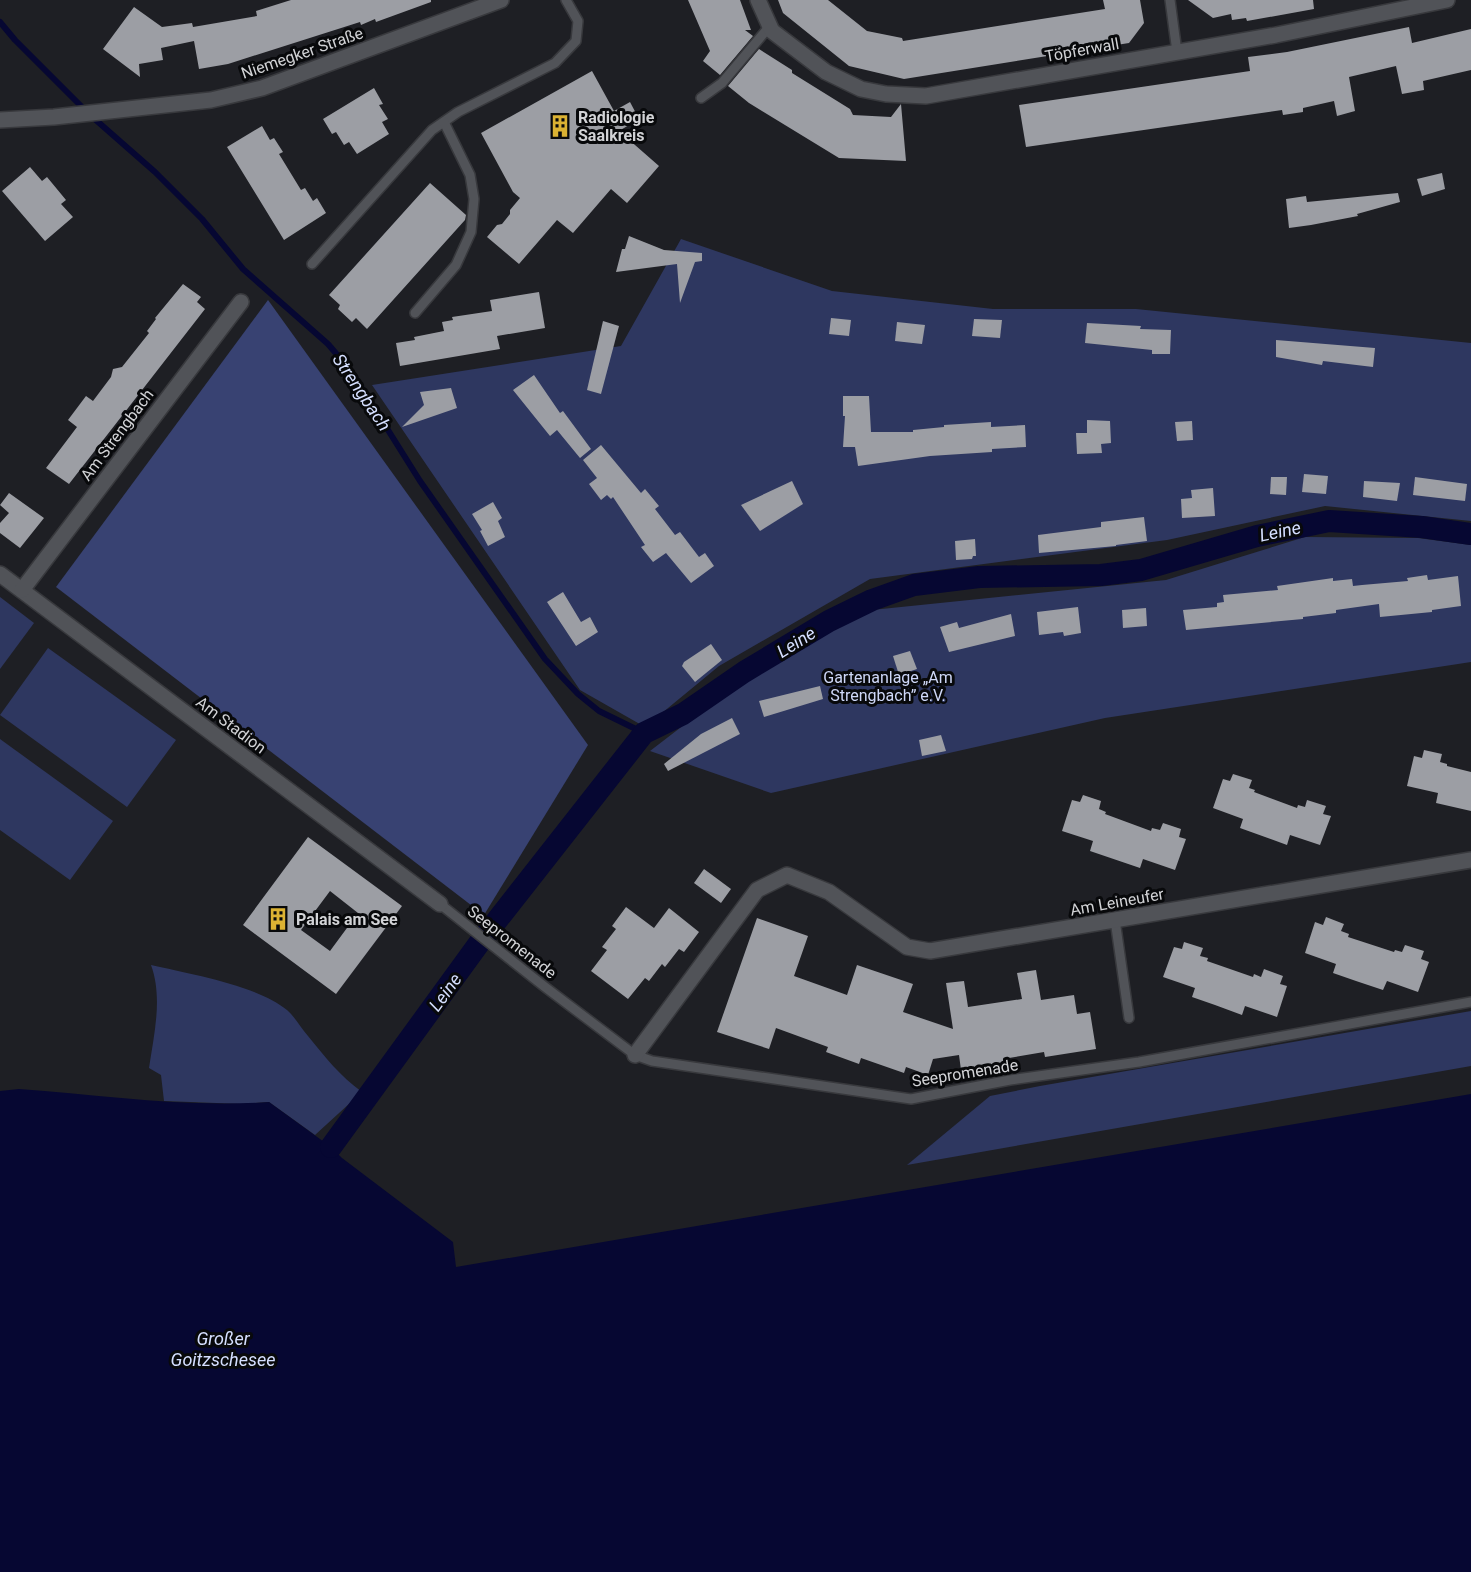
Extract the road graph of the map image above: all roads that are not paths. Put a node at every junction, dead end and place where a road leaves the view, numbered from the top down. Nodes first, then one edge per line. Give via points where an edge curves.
1 (501, 0) edge
2 (566, 0) edge
3 (758, 0) edge
4 (1170, 0) edge
5 (1447, 0) edge
6 (769, 27) junction
7 (1177, 52) junction
8 (701, 98) dead end
9 (0, 120) edge
10 (444, 122) junction
11 (312, 264) dead end
12 (241, 302) dead end
13 (415, 313) dead end
14 (0, 574) edge
15 (22, 590) junction
16 (1471, 860) edge
17 (440, 904) joint
18 (1115, 921) junction
19 (1471, 1002) edge
20 (1129, 1018) dead end
21 (635, 1055) junction

1 - 9 street, Niemegker Straße via 262,88 211,100
2 - 10 lane via 578,21 576,41 555,63
3 - 6 street, Töpferwall
4 - 7 lane
5 - 7 street, Töpferwall
6 - 7 street, Töpferwall via 826,72 861,89 886,94 926,96
6 - 8 lane via 722,82
10 - 11 lane via 432,130
10 - 13 lane via 470,175 474,199 471,232 456,264
12 - 15 street, Am Strengbach
14 - 15 street, Am Stadion
15 - 17 street, Am Stadion
16 - 18 street, Am Leineufer
17 - 21 lane, Seepromenade
18 - 20 lane
18 - 21 street, Am Leineufer via 930,951 907,946 829,892 787,875 757,890
19 - 21 lane, Seepromenade via 911,1099 652,1061

